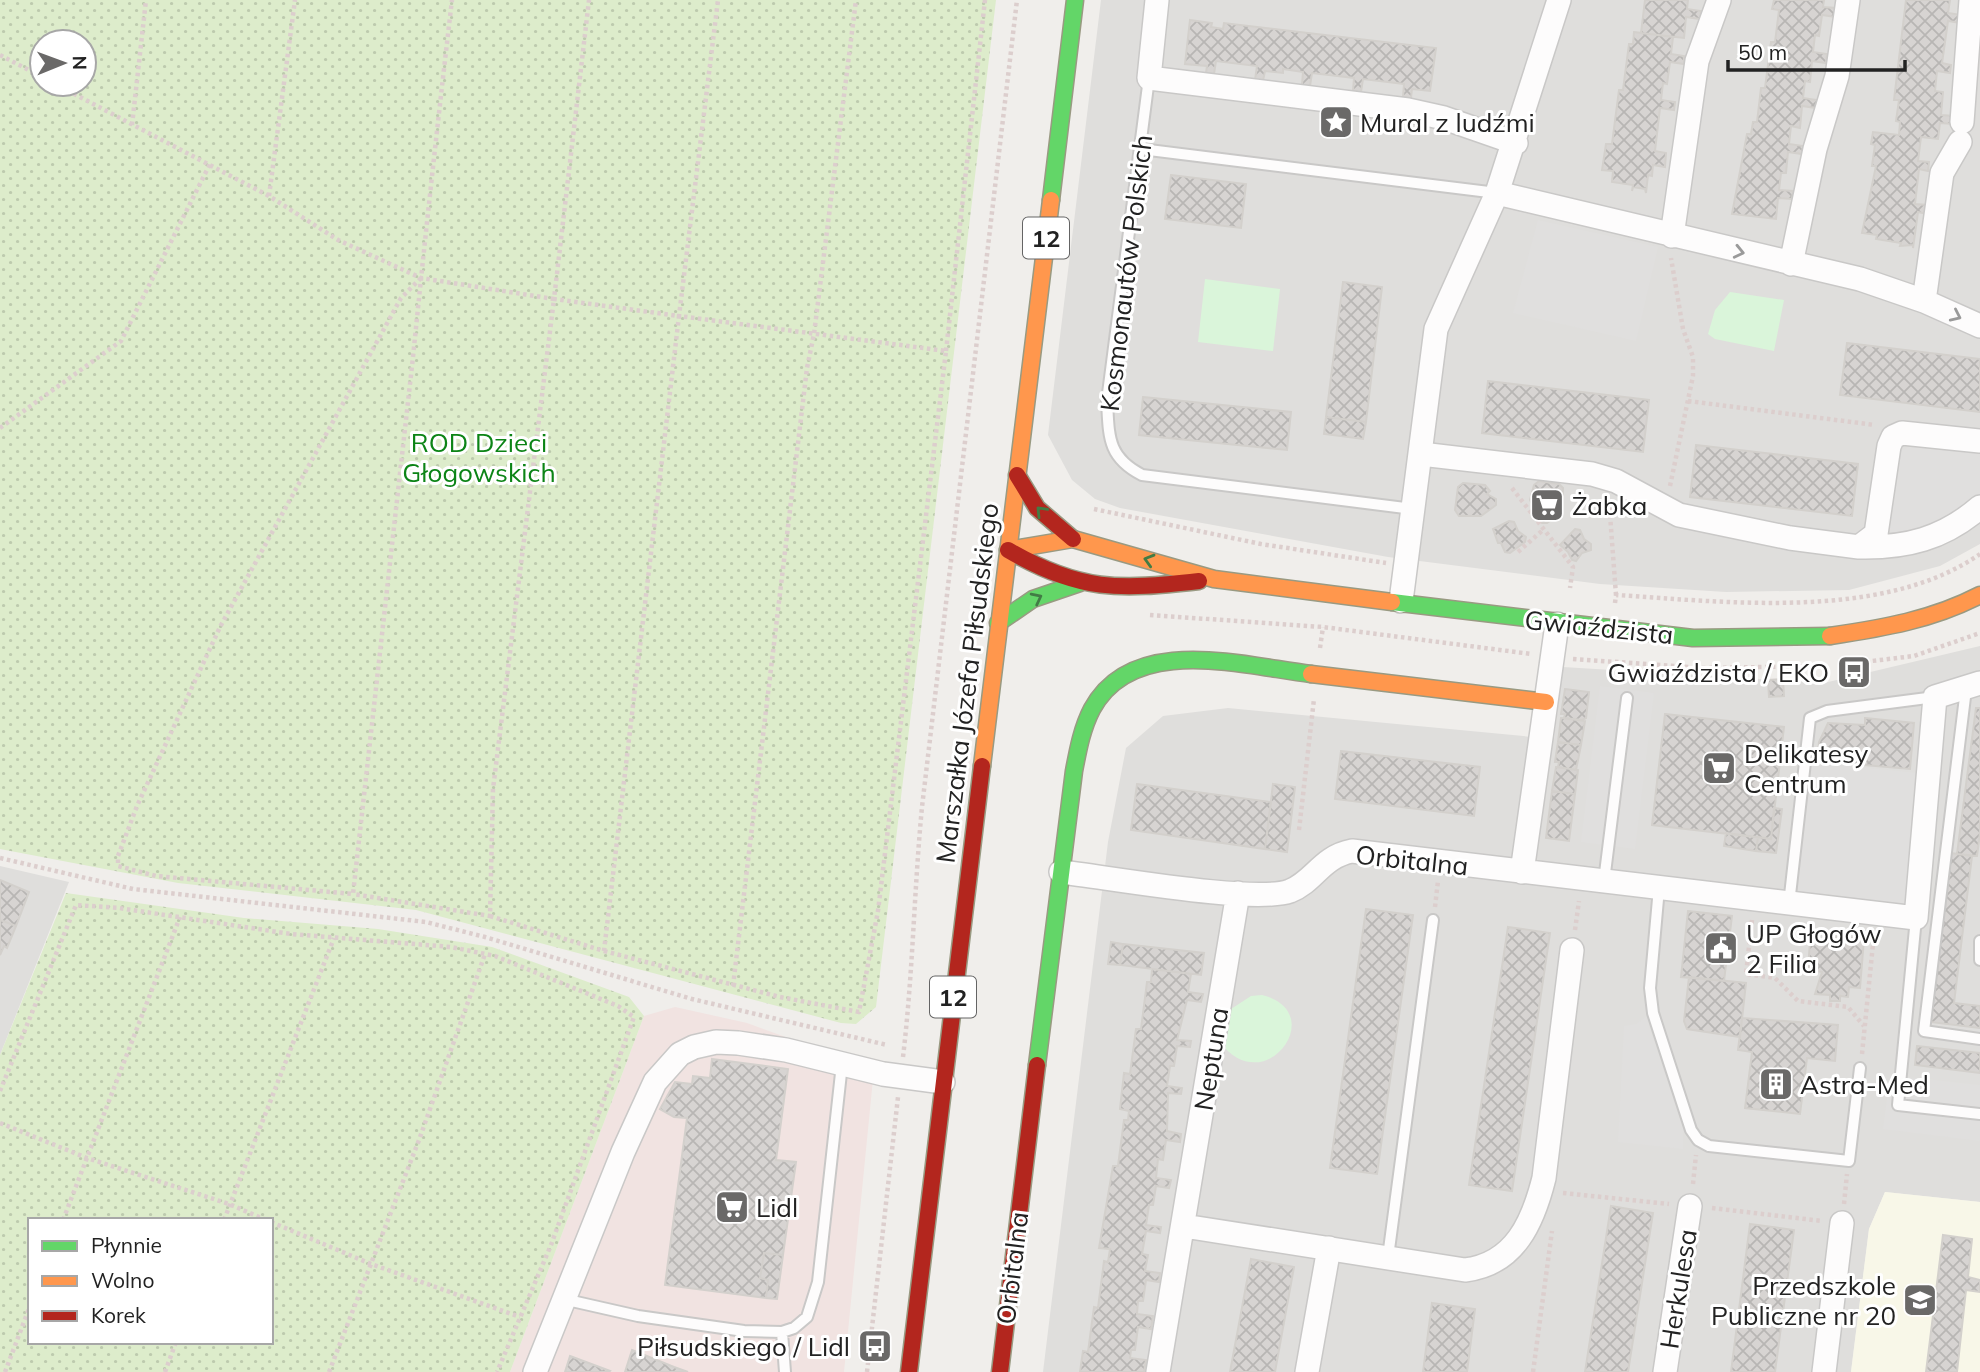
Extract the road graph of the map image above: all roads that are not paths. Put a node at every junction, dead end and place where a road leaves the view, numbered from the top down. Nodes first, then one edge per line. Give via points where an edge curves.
1 (1075, 0) edge
2 (1157, 0) edge
3 (1559, 0) edge
4 (1719, 0) edge
5 (1848, 0) edge
6 (1971, 0) edge
7 (1149, 78) junction
8 (1516, 144) junction
9 (1141, 149) junction
10 (1497, 193) junction
11 (1672, 236) junction
12 (1791, 264) junction
13 (1924, 301) junction
14 (1980, 327) edge
15 (1980, 441) edge
16 (1421, 454) junction
17 (1017, 475) junction
18 (1980, 508) edge
19 (1413, 509) junction
20 (1073, 539) junction
21 (1859, 547) junction
22 (1008, 550) junction
23 (1214, 579) junction
24 (1080, 583) junction
25 (1980, 595) edge
26 (1401, 601) junction
27 (998, 623) junction
28 (1557, 624) junction
29 (1973, 686) edge
30 (1935, 697) junction
31 (1627, 698) dead end
32 (1546, 702) junction
33 (1061, 872) junction
34 (1522, 872) junction
35 (1593, 880) junction
36 (1659, 888) junction
37 (1238, 893) junction
38 (1789, 904) junction
39 (1916, 918) junction
40 (1433, 920) road end
41 (1980, 941) edge
42 (1572, 950) road end
43 (1980, 960) edge
44 (1980, 1039) edge
45 (842, 1064) junction
46 (1860, 1068) road end
47 (943, 1082) junction
48 (1980, 1114) edge
49 (1690, 1206) road end
50 (1842, 1223) road end
51 (1184, 1226) junction
52 (1329, 1248) junction
53 (1388, 1257) junction
54 (563, 1299) junction
55 (782, 1332) junction
56 (535, 1372) edge
57 (787, 1372) edge
58 (909, 1372) edge
59 (1000, 1372) edge
60 (1158, 1372) edge
61 (1307, 1372) edge
62 (1665, 1372) edge
63 (1824, 1372) edge

1 - 17 street, Marszałka Józefa Piłsudskiego / 12
2 - 7 street, Kosmonautów Polskich
3 - 8 street
4 - 11 street via 1697,61
5 - 12 street via 1837,76 1815,149
6 - 13 street via 1961,132 1942,173
7 - 8 street via 1408,110 1475,127
7 - 9 lane, Kosmonautów Polskich
8 - 10 street
9 - 10 lane
9 - 19 lane, Kosmonautów Polskich via 1107,401 1115,453 1142,475
10 - 11 street
10 - 16 street via 1436,329
11 -> 12 street
12 - 13 street via 1860,279
13 -> 14 street
15 - 21 street via 1902,433 1893,437 1876,534
16 - 19 street
16 - 21 street via 1592,474 1679,515
20 -> 17 street via 1037,508
17 - 22 street, Marszałka Józefa Piłsudskiego / 12
18 - 21 street via 1950,529 1916,544
19 - 26 street
20 - 22 street, Gwiaździsta
23 -> 20 street, Gwiaździsta
22 - 24 street, Gwiaździsta via 1053,575
22 - 27 street, Marszałka Józefa Piłsudskiego / 12
23 - 24 street, Gwiaździsta via 1140,587
23 - 26 street, Gwiaździsta
27 -> 24 street via 1033,599
25 - 28 street, Gwiaździsta via 1901,625 1830,636 1693,638
26 - 28 street, Gwiaździsta
27 - 47 street, Marszałka Józefa Piłsudskiego / 12
28 - 32 street
29 - 30 street
29 - 44 lane via 1924,1031
30 - 38 lane via 1828,711 1810,718
30 - 39 street
31 - 35 lane
32 - 33 street, Orbitalna via 1180,659 1158,661 1115,683 1093,707 1081,734
32 - 34 street
33 - 37 street, Orbitalna
33 - 59 street, Orbitalna
34 - 35 street
34 - 37 street, Orbitalna via 1352,851 1336,854 1289,891
35 - 36 street
36 - 38 street
36 - 46 lane via 1650,988 1653,1013 1691,1130 1698,1139 1709,1146 1849,1161
37 - 51 street, Neptuna
38 - 39 street
39 - 48 lane via 1898,1105
40 - 53 lane
41 - 43 lane
42 - 53 street via 1541,1190 1528,1229 1514,1247 1479,1269
45 - 47 street
45 - 54 street via 738,1043 716,1042 680,1054 655,1082
45 - 55 lane via 814,1301 807,1317
47 - 58 street, Marszałka Józefa Piłsudskiego / 12
49 - 62 street, Herkulesa
50 - 63 street
51 - 52 street
51 - 60 street, Neptuna
52 - 53 street
52 - 61 street
54 - 55 lane via 687,1323
54 - 56 street
55 - 57 lane

